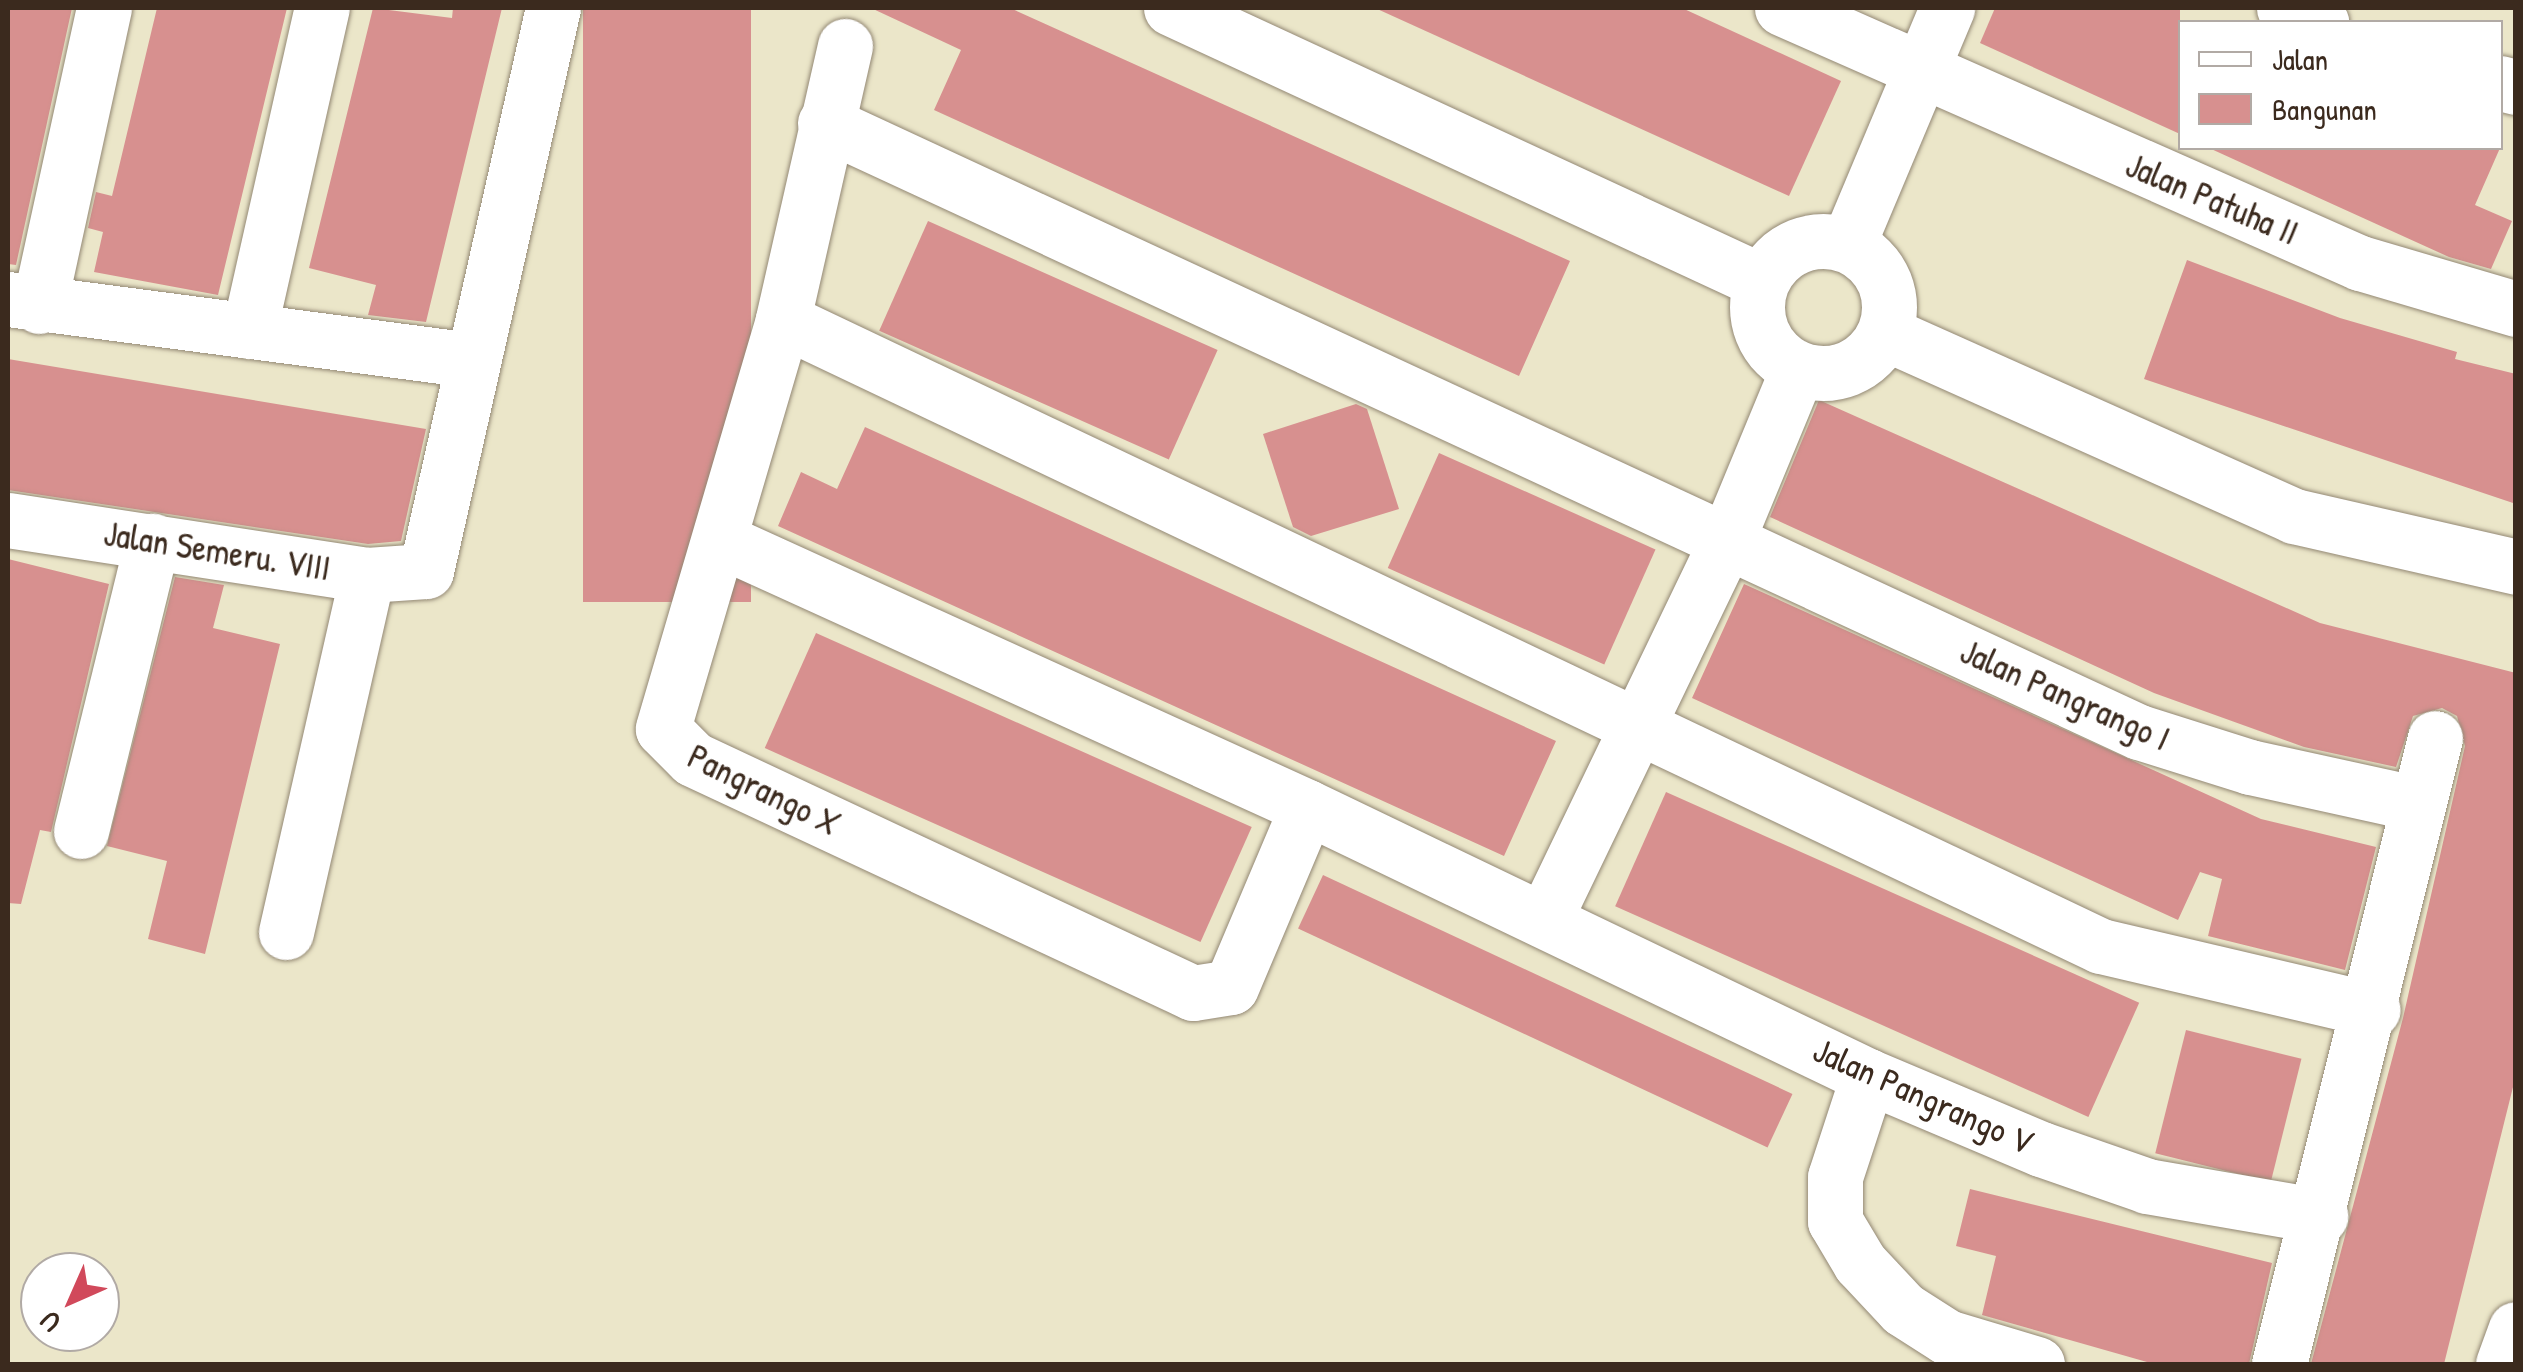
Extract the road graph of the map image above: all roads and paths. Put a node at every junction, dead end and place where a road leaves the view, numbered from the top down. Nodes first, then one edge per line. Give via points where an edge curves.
1 (104, 8) edge
2 (322, 8) edge
3 (1171, 8) edge
4 (1782, 8) edge
5 (1947, 8) edge
6 (2284, 8) edge
7 (544, 10) edge
8 (2316, 20) edge
9 (845, 46) dead end
10 (1915, 71) junction
11 (824, 124) junction
12 (1848, 244) junction
13 (1761, 281) junction
14 (23, 303) edge
15 (2516, 309) edge
16 (783, 320) junction
17 (249, 331) junction
18 (1886, 333) junction
19 (472, 360) junction
20 (1798, 369) junction
21 (8, 520) edge
22 (720, 540) junction
23 (1727, 540) junction
24 (152, 541) junction
25 (2516, 567) edge
26 (367, 574) junction
27 (1640, 726) junction
28 (2435, 738) dead end
29 (2418, 804) junction
30 (1307, 807) junction
31 (80, 831) dead end
32 (1544, 920) junction
33 (286, 932) dead end
34 (2372, 1010) junction
35 (1868, 1076) junction
36 (2320, 1216) junction
37 (2037, 1364) edge
38 (2280, 1364) edge

1 - 14 street
2 - 17 street
3 - 13 street
4 - 10 street, Jalan Patuha II
5 - 10 street
6 - 8 street
7 - 19 street
9 - 11 street, Pangrango X
10 - 12 street
10 - 15 street, Jalan Patuha II via 2360,263
11 - 16 street, Pangrango X
11 - 23 street, Jalan Pangrango I
12 - 13 street via 1814,240 1798,246 1782,253
12 - 18 street via 1876,266 1890,297
13 - 20 street via 1756,316 1770,348
14 - 17 street
16 - 22 street, Pangrango X
16 - 27 street
17 - 19 street
18 - 20 street via 1864,360 1832,374
18 - 25 street via 2294,516
19 - 26 street, Jalan Semeru. VIII via 426,571
20 - 23 street
21 - 24 street, Jalan Semeru. VIII
22 - 30 street, Jalan Pangrango V
22 - 30 street, Pangrango X via 665,708 663,728 674,745 1193,994 1231,987
23 - 27 street
23 - 29 street, Jalan Pangrango I via 2139,732 2250,768
24 - 26 street, Jalan Semeru. VIII
24 - 31 street
26 - 33 street
27 - 32 street
27 - 34 street via 2100,946
28 - 29 street
29 - 34 street
30 - 32 street, Jalan Pangrango V
32 - 35 street, Jalan Pangrango V
34 - 36 street
35 - 36 street, Jalan Pangrango V via 2147,1186
35 - 37 street via 1835,1177 1835,1221 1843,1235 1902,1308 1947,1337
36 - 38 street

